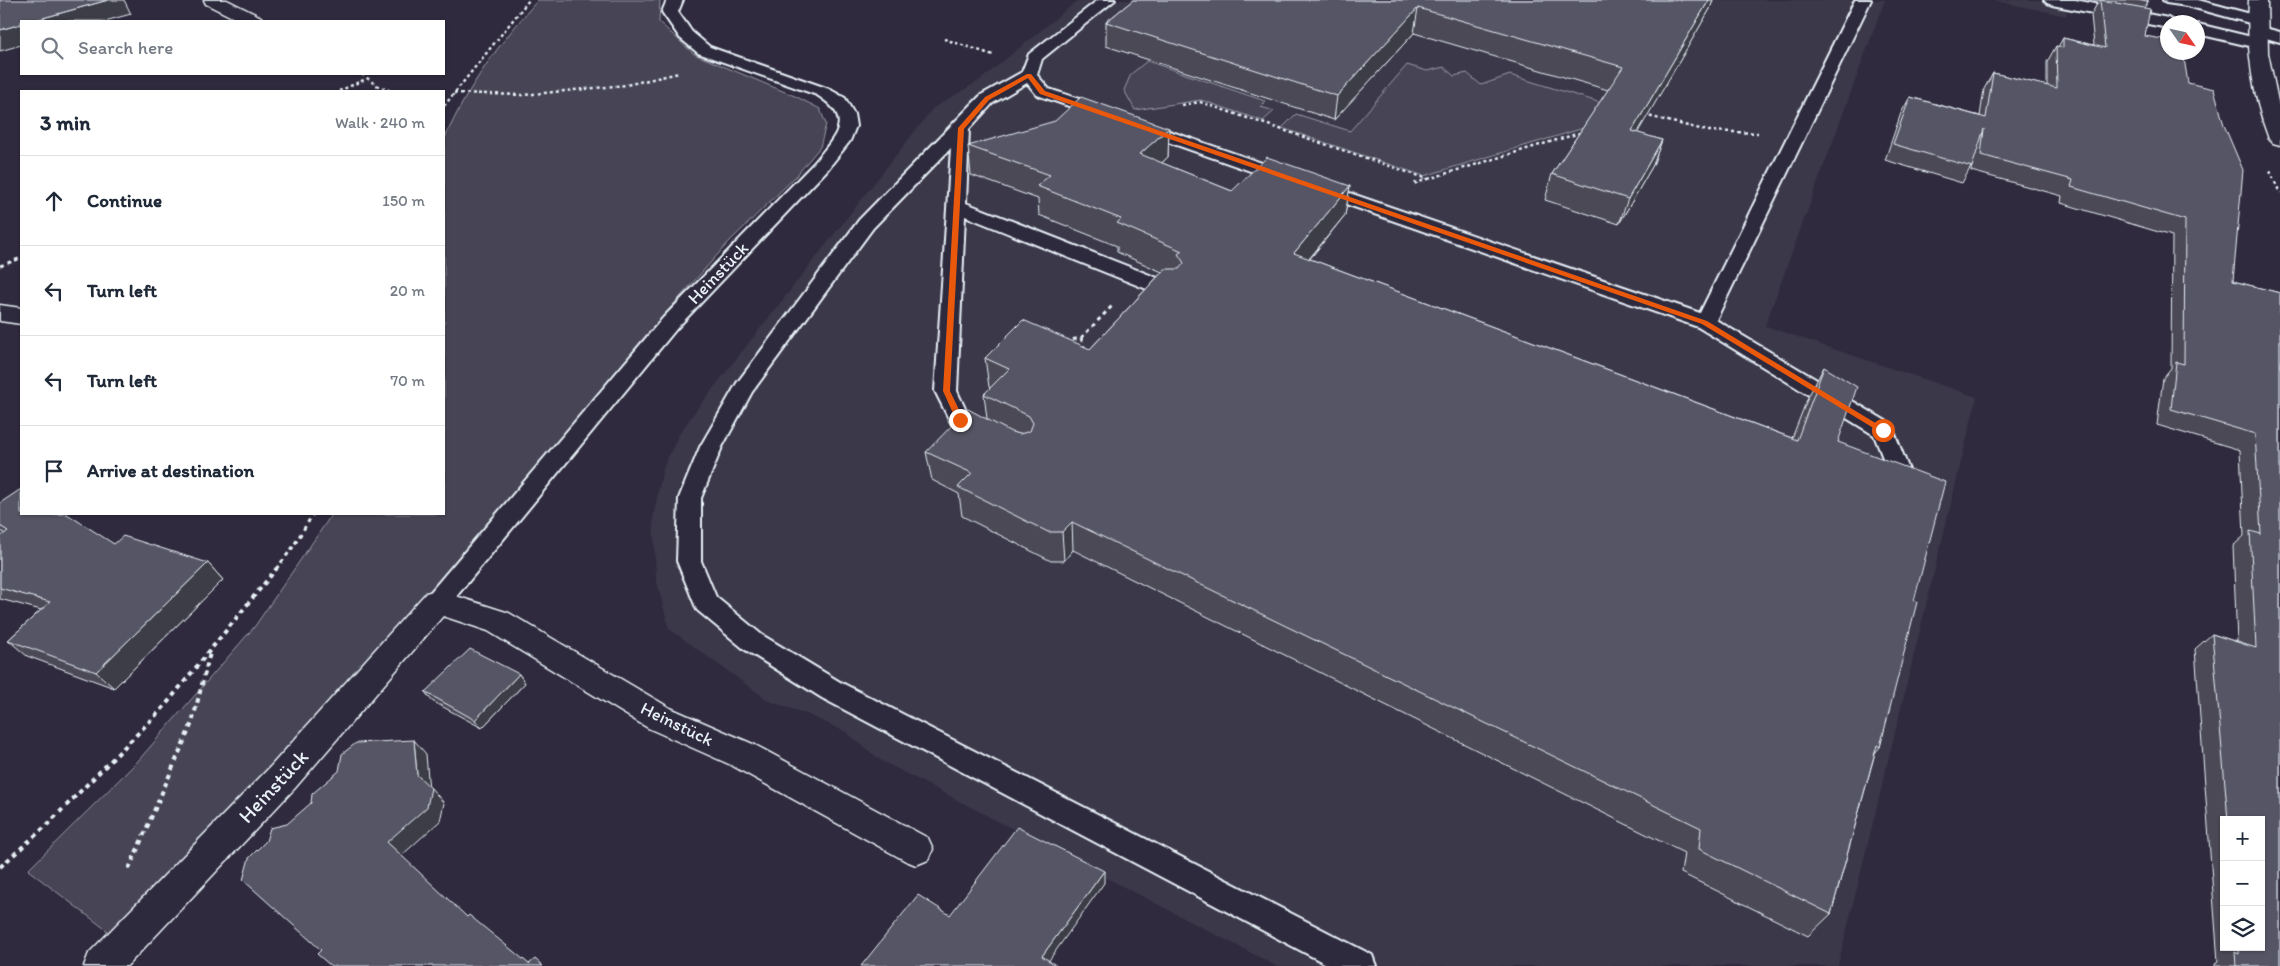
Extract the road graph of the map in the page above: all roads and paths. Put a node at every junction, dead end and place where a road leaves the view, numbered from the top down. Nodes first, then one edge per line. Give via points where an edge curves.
1 (213, 0) edge
2 (529, 0) edge
3 (675, 0) edge
4 (1107, 0) edge
5 (1863, 0) edge
6 (2052, 0) edge
7 (2171, 0) edge
8 (2258, 0) edge
9 (2186, 1) edge
10 (2194, 15) edge
11 (252, 20) edge
12 (2160, 21) edge
13 (2205, 30) edge
14 (2257, 31) junction
15 (2280, 37) edge
16 (944, 39) dead end
17 (732, 60) junction
18 (1030, 71) junction
19 (363, 75) edge
20 (366, 79) junction
21 (341, 90) edge
22 (389, 90) edge
23 (454, 93) junction
24 (445, 105) edge
25 (1639, 114) edge
26 (1124, 120) junction
27 (961, 128) junction
28 (1584, 131) edge
29 (2280, 139) edge
30 (1793, 143) junction
31 (1428, 179) junction
32 (957, 206) junction
33 (1370, 206) junction
34 (20, 258) edge
35 (0, 266) edge
36 (1139, 278) junction
37 (1171, 291) edge
38 (0, 313) edge
39 (20, 316) edge
40 (1705, 322) junction
41 (1081, 338) junction
42 (1057, 342) edge
43 (1087, 355) edge
44 (999, 441) edge
45 (1898, 470) edge
46 (312, 515) edge
47 (438, 602) junction
48 (210, 650) junction
49 (916, 849) dead end
50 (0, 867) edge
51 (128, 873) dead end
52 (102, 966) edge
53 (1362, 966) edge

1 - 11 street
2 - 23 path
3 - 17 lane, Heinstück via 670,12 686,35 704,50
4 - 18 lane via 1035,57
5 - 30 lane
6 - 12 lane
7 - 9 lane
8 - 14 street
9 - 10 lane
9 - 14 lane
13 - 14 lane
14 - 15 lane
14 - 29 street via 2264,91
16 - 18 path
17 - 23 path via 626,86 523,94
17 - 47 lane, Heinstück via 823,92 839,102 846,114 844,137 821,166 670,323
18 - 26 lane via 1042,92
18 - 27 lane via 987,99
19 - 20 path
20 - 21 path
20 - 22 path
23 - 24 path
25 - 30 path via 1708,131 1754,132
26 - 31 path via 1140,111 1200,102
26 - 33 lane
27 - 32 lane
27 - 53 lane via 866,224 744,388 711,447 690,498 688,561 706,603 753,642 831,690
28 - 31 path
30 - 40 lane
31 - 33 path via 1381,193
32 - 36 lane
32 - 44 lane via 946,391 960,420
33 - 40 lane
34 - 35 path
36 - 37 lane
36 - 41 path
38 - 39 street
40 - 45 lane via 1883,430
41 - 42 path
41 - 43 path
46 - 48 path via 292,550
47 - 49 street, Heinstück via 498,622 658,718 743,755
47 - 52 street, Heinstück via 283,777
48 - 50 path via 163,708 46,826
48 - 51 path via 192,723

